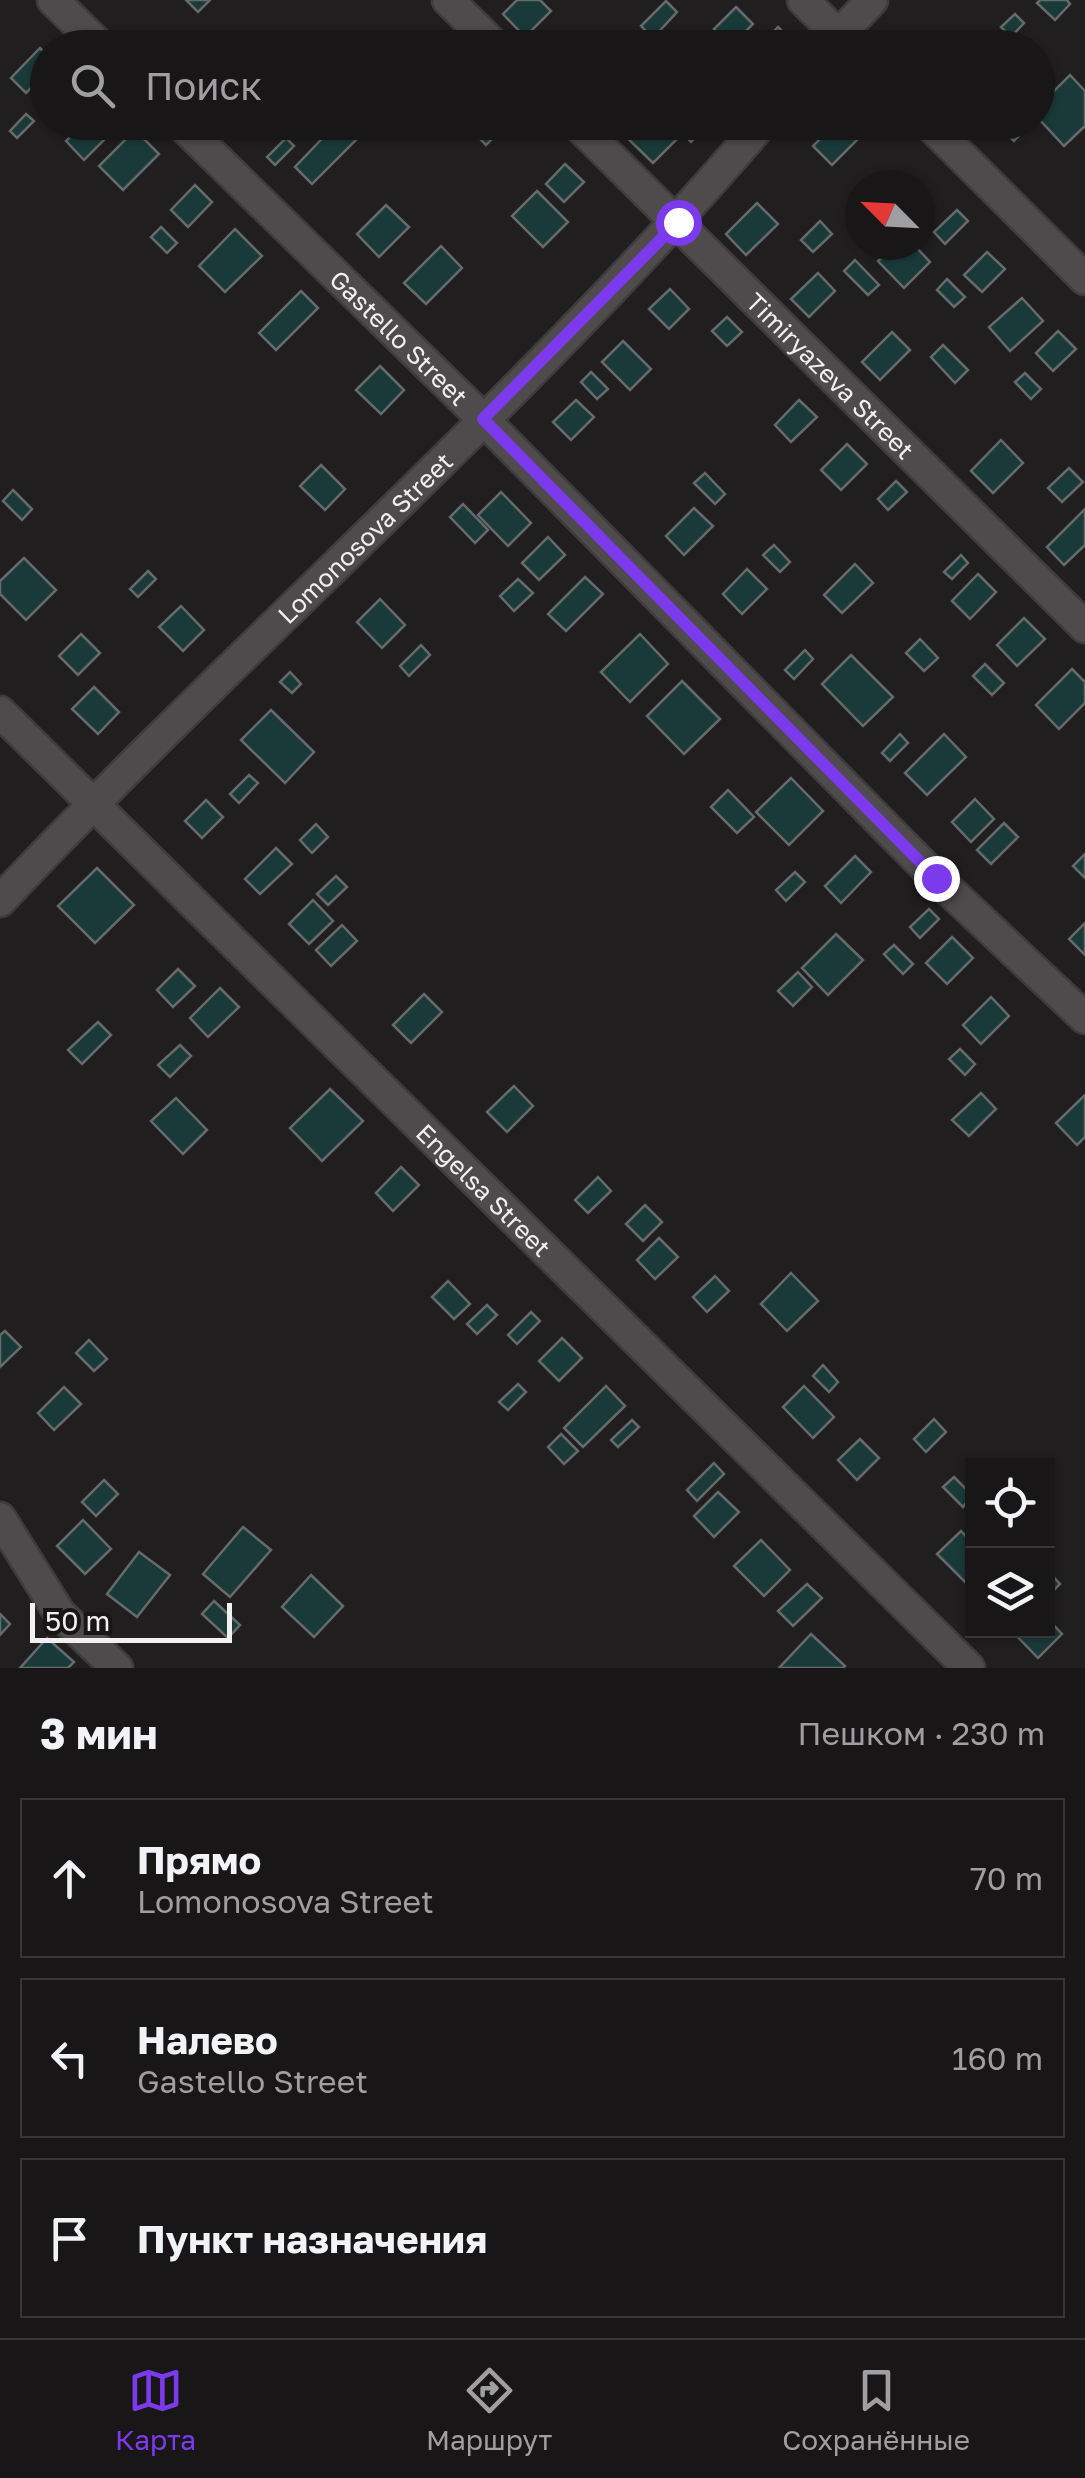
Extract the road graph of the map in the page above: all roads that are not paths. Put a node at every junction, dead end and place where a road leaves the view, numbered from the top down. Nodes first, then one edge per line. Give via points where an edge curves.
1 (53, 0) edge
2 (448, 0) edge
3 (804, 0) edge
4 (872, 0) edge
5 (84, 30) edge
6 (479, 30) edge
7 (828, 30) edge
8 (848, 30) edge
9 (197, 140) edge
10 (594, 140) edge
11 (747, 140) edge
12 (945, 140) edge
13 (678, 222) junction
14 (1085, 279) edge
15 (483, 419) junction
16 (1085, 628) edge
17 (0, 712) edge
18 (93, 803) junction
19 (0, 902) edge
20 (1085, 1018) edge
21 (0, 1518) edge
22 (117, 1668) edge
23 (968, 1668) edge

1 - 5 street
2 - 6 street
3 - 7 street
4 - 8 street
9 - 15 street, Gastello Street
10 - 13 street, Timiryazeva Street
11 - 13 street, Lomonosova Street
12 - 14 street
13 - 15 street, Lomonosova Street
13 - 16 street, Timiryazeva Street
15 - 18 street, Lomonosova Street
15 - 20 street, Gastello Street via 936,878
17 - 18 street, Engelsa Street
18 - 19 street, Lomonosova Street
18 - 23 street, Engelsa Street
21 - 22 street via 60,1614

